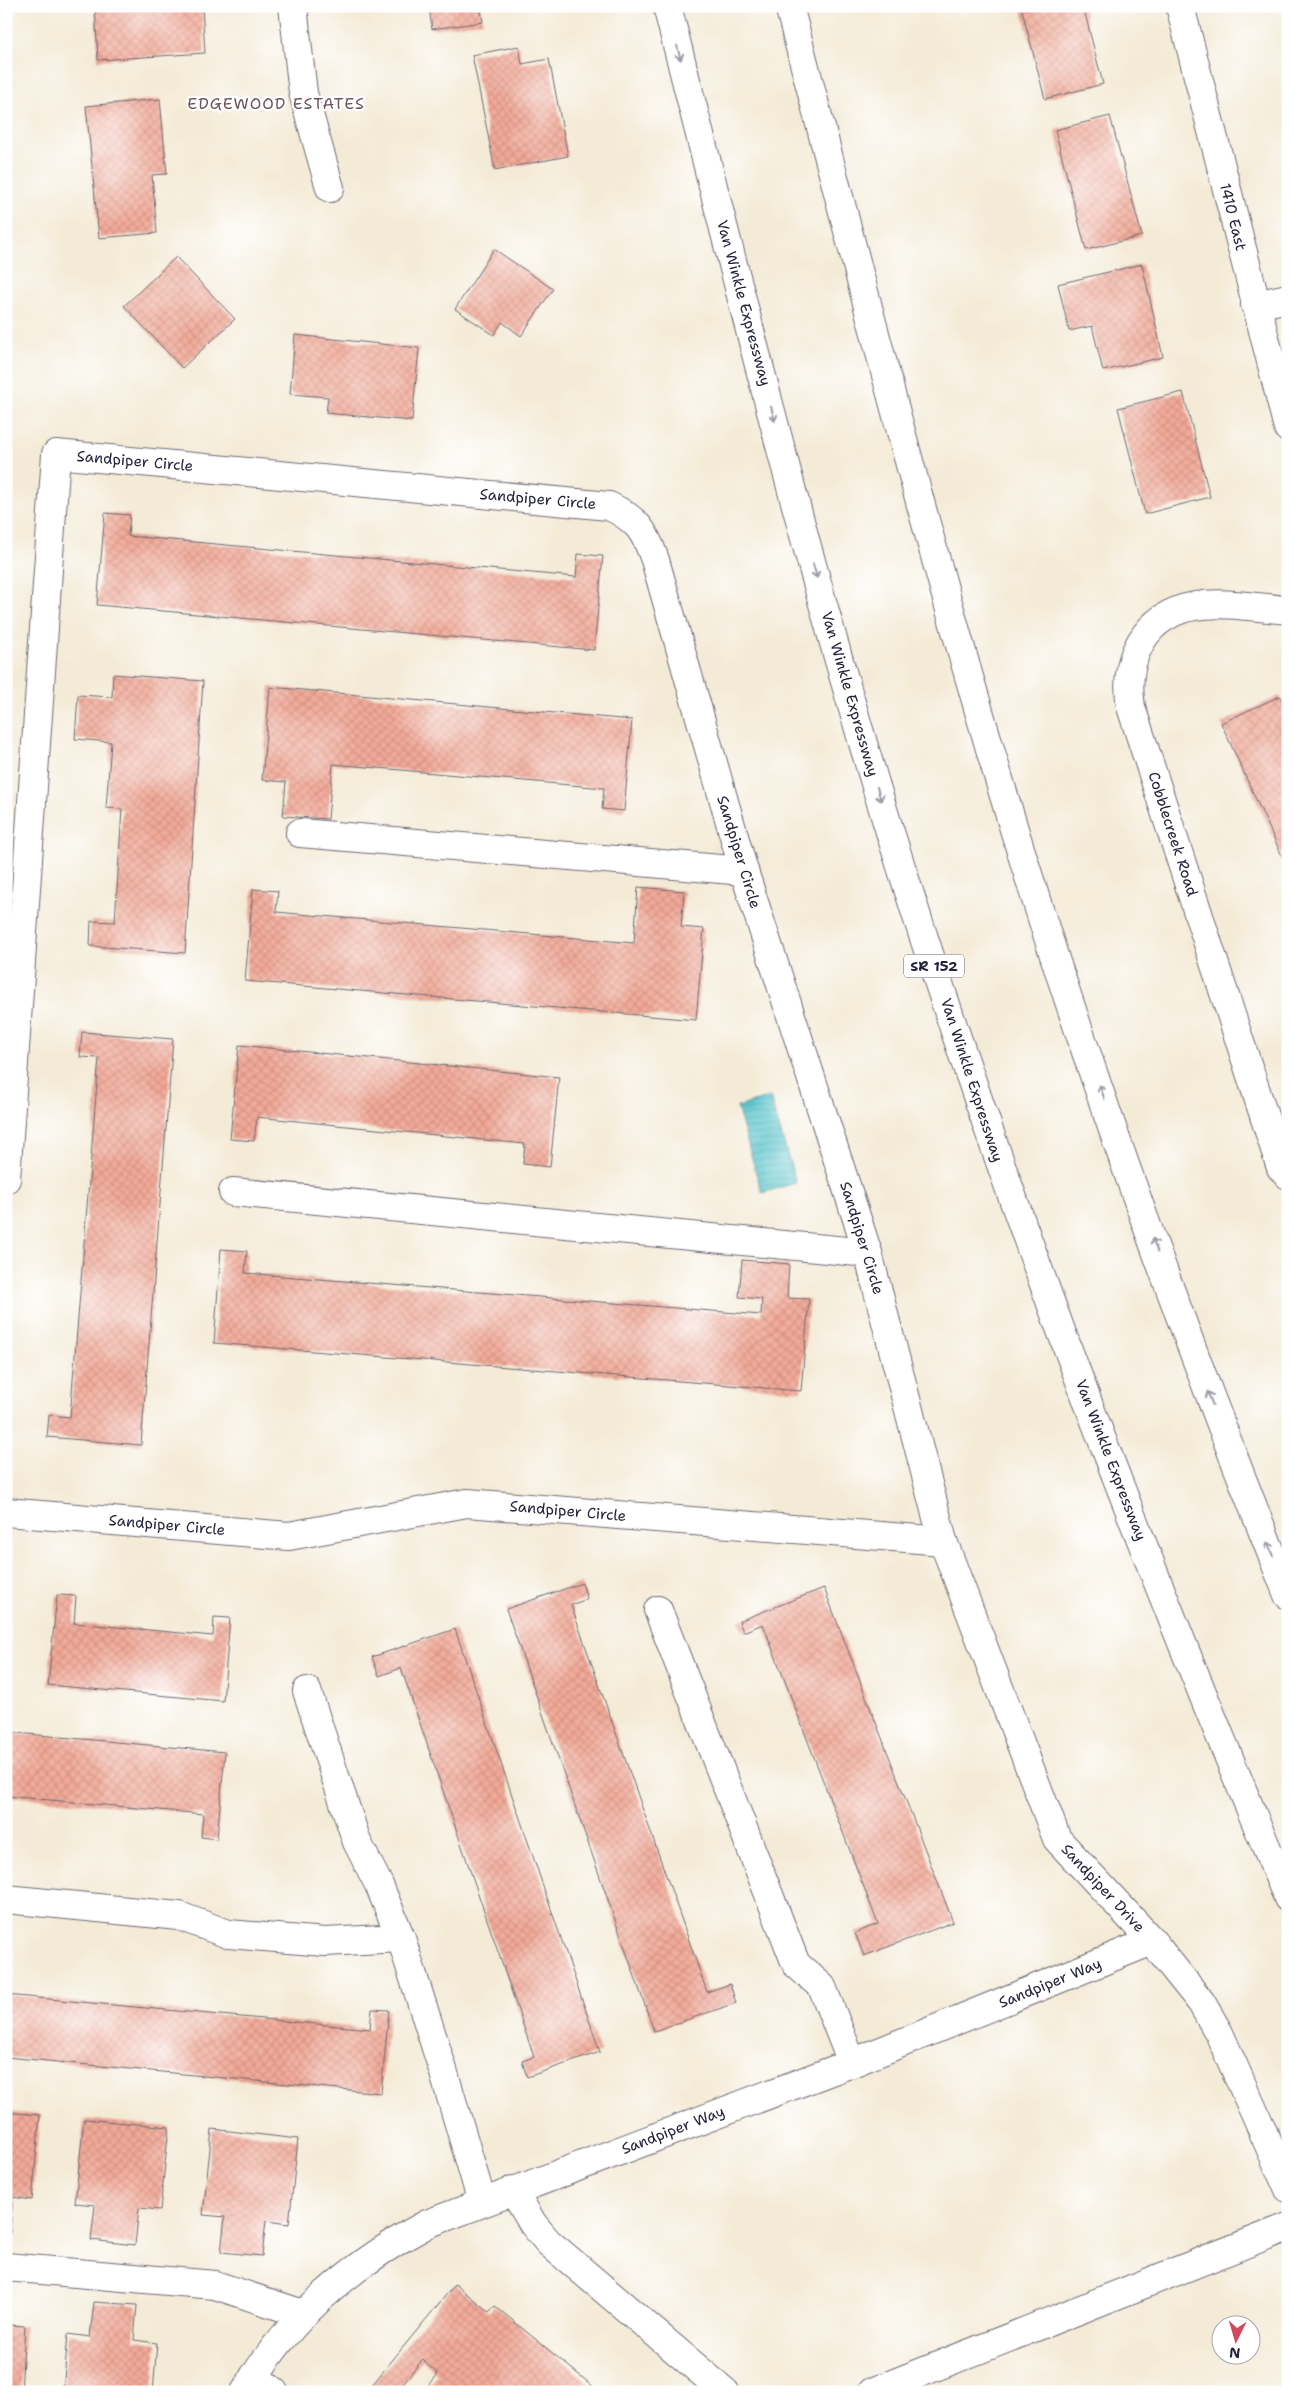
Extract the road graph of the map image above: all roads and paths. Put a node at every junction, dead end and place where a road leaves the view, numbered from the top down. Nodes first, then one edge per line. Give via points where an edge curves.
1 (293, 6) edge
2 (667, 6) edge
3 (789, 6) edge
4 (1180, 6) edge
5 (330, 188) dead end
6 (1288, 298) edge
7 (1255, 304) junction
8 (1288, 428) edge
9 (1288, 610) edge
10 (300, 833) dead end
11 (744, 871) junction
12 (1288, 1175) edge
13 (6, 1179) edge
14 (233, 1192) dead end
15 (868, 1253) junction
16 (6, 1512) edge
17 (943, 1541) junction
18 (1288, 1595) edge
19 (658, 1610) dead end
20 (307, 1691) dead end
21 (1288, 1898) edge
22 (6, 1899) edge
23 (401, 1938) junction
24 (1152, 1941) junction
25 (852, 2064) junction
26 (1288, 2188) edge
27 (513, 2190) junction
28 (482, 2202) junction
29 (1288, 2227) edge
30 (6, 2267) edge
31 (303, 2314) junction
32 (257, 2386) edge
33 (725, 2392) edge
34 (872, 2392) edge

1 - 5 street via 303,93
2 -> 21 street, Van Winkle Expressway / SR 152 via 796,505 886,817 983,1115 1100,1434 1209,1715
18 -> 3 street via 1219,1423 1134,1187 1056,958 992,755 928,533
4 - 7 street, 1410 East
6 - 7 street
7 - 8 street, 1410 East
9 - 12 street, Cobblecreek Road via 1213,605 1179,611 1165,618 1144,637 1131,662 1129,676 1132,707 1281,1168
10 - 11 street
11 - 13 street, Sandpiper Circle via 655,560 640,527 627,514 609,506 56,454
11 - 15 street, Sandpiper Circle
14 - 15 street
15 - 17 street, Sandpiper Circle
16 - 17 street, Sandpiper Circle via 289,1536 467,1503
17 - 24 street, Sandpiper Drive via 1057,1838
19 - 25 street via 796,1964 822,1987
20 - 23 street via 357,1842
22 - 23 street via 179,1916 228,1934 326,1942
23 - 28 street
24 - 25 street, Sandpiper Way
24 - 26 street, Sandpiper Drive via 1201,2002 1219,2033
25 - 27 street, Sandpiper Way
27 - 28 street, Sandpiper Way
27 - 33 street via 548,2242
28 - 31 street, Sandpiper Way via 427,2224 392,2243 362,2262
29 - 34 street
30 - 31 street via 215,2285
31 - 32 street, Sandpiper Way via 280,2339

